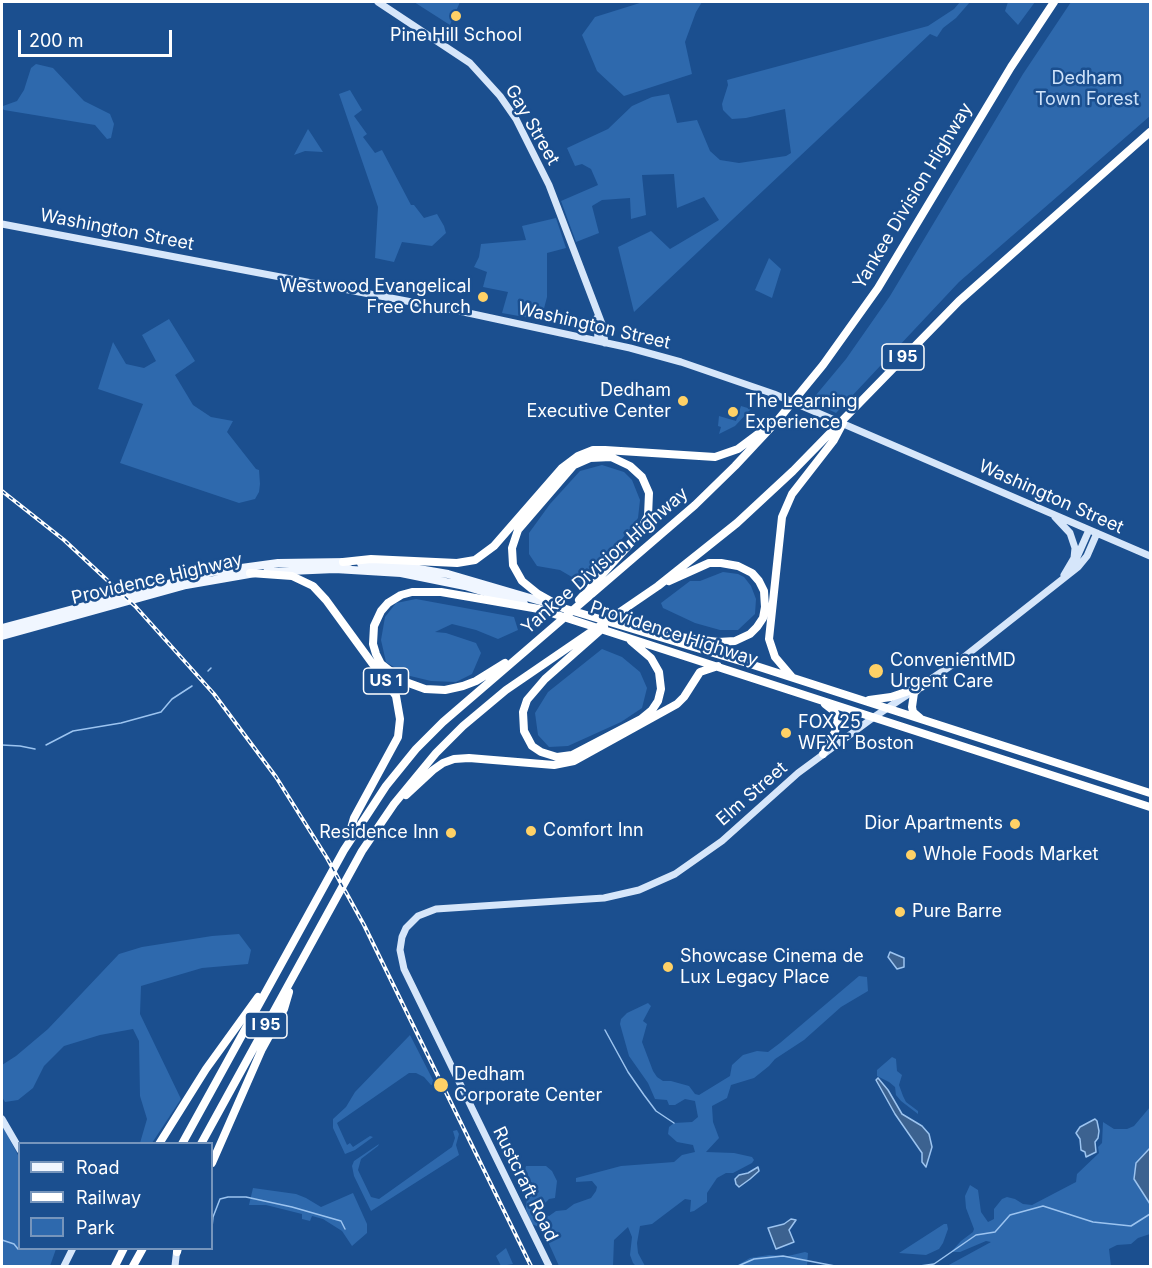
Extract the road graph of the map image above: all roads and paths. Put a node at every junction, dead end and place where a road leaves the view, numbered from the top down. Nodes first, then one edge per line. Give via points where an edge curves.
1 (378, 2) edge
2 (1054, 2) edge
3 (1150, 132) edge
4 (2, 224) edge
5 (602, 342) junction
6 (848, 415) junction
7 (777, 421) junction
8 (1049, 512) junction
9 (1089, 530) junction
10 (1097, 533) junction
11 (1150, 556) edge
12 (343, 562) junction
13 (250, 573) junction
14 (1063, 578) junction
15 (658, 586) junction
16 (553, 604) junction
17 (539, 609) junction
18 (566, 611) junction
19 (617, 614) junction
20 (2, 628) edge
21 (634, 630) junction
22 (623, 635) junction
23 (2, 636) edge
24 (519, 656) junction
25 (718, 666) junction
26 (792, 678) junction
27 (921, 687) junction
28 (814, 697) junction
29 (862, 700) junction
30 (887, 708) junction
31 (874, 717) junction
32 (922, 720) junction
33 (823, 754) junction
34 (1150, 793) edge
35 (392, 807) junction
36 (1150, 807) edge
37 (344, 850) junction
38 (414, 919) joint
39 (296, 972) junction
40 (272, 980) junction
41 (2, 1119) edge
42 (160, 1142) edge
43 (183, 1142) edge
44 (202, 1142) edge
45 (18, 1147) edge
46 (213, 1161) edge
47 (71, 1250) edge
48 (123, 1250) edge
49 (142, 1250) edge
50 (178, 1250) edge
51 (64, 1266) edge
52 (115, 1266) edge
53 (134, 1266) edge
54 (176, 1266) edge
55 (549, 1266) edge

1 - 5 main road, Gay Street via 470,63 516,119 545,176 596,312
2 - 7 highway, Yankee Division Highway / I 95 via 878,288
3 - 6 highway, Yankee Division Highway / I 95 via 973,288
4 - 5 main road, Washington Street
5 - 8 main road, Washington Street via 700,367 774,394
6 - 15 highway, Yankee Division Highway / I 95 via 759,504
6 - 26 highway via 834,441 792,494 782,517 769,639 775,657
7 - 12 highway via 738,449 715,457 605,450 578,456 562,468 494,546 475,560
7 - 18 highway, Yankee Division Highway / I 95 via 695,505
8 - 9 main road, Washington Street
8 - 14 main road via 1068,529 1074,543 1074,558
9 - 10 main road, Washington Street
9 - 14 main road, Elm Street via 1077,560
10 - 11 main road, Washington Street
10 - 14 main road, Elm Street via 1082,563
12 - 16 main road, Providence Highway via 448,574
12 - 20 main road, Providence Highway via 278,563 203,574
13 - 17 main road, Providence Highway via 316,568 391,572 465,586
13 - 23 main road, Providence Highway / US 1 via 186,585
13 - 37 highway, US 1 via 292,576 317,590 396,696 400,713 398,737 354,819
14 - 27 main road, Elm Street
15 - 19 highway, Yankee Division Highway / I 95
15 - 21 highway via 709,564 738,566 752,573 762,586 765,612 753,630 729,642
16 - 18 highway
16 - 18 highway via 531,589 516,571 512,559 515,536 574,465 596,457 626,462 647,488 650,505 646,522
17 - 22 highway, Providence Highway
17 - 24 highway via 441,592 412,592 388,603 374,626 374,649 381,664 391,674 425,689 463,687
18 - 21 highway, Providence Highway
18 - 24 highway, Yankee Division Highway / I 95
19 - 22 highway via 527,700 522,725 537,749 552,756 572,755 652,710 661,689 659,672 651,657
19 - 35 highway, Yankee Division Highway / I 95 via 529,673 477,714 436,753
21 - 26 highway, Providence Highway
22 - 25 highway, Providence Highway
24 - 37 highway, Yankee Division Highway / I 95 via 416,749 374,801
25 - 28 highway, Providence Highway
25 - 35 highway via 700,672 677,704 574,761 554,765 454,759 433,770
26 - 29 highway, Providence Highway
27 - 29 highway via 888,698
27 - 30 main road, Elm Street
27 - 32 highway via 914,693 912,706
28 - 31 highway, Providence Highway
28 - 33 highway via 834,711 838,719
29 - 30 highway, Providence Highway
30 - 31 main road, Elm Street
30 - 32 highway, Providence Highway
31 - 33 main road, Elm Street
31 - 36 highway, Providence Highway
32 - 34 highway, Providence Highway
33 - 38 main road, Elm Street via 706,854 654,885 604,898 436,909
35 - 39 highway, Yankee Division Highway / I 95 via 352,867
37 - 40 highway, Yankee Division Highway / I 95
38 - 55 main road, Rustcraft Road via 400,943 404,969
39 - 44 highway, Yankee Division Highway / I 95
39 - 46 highway via 284,1009 259,1055
40 - 42 highway via 210,1063
40 - 43 highway, Yankee Division Highway / I 95
41 - 45 main road
47 - 51 main road
48 - 52 highway
49 - 53 highway
50 - 54 main road

